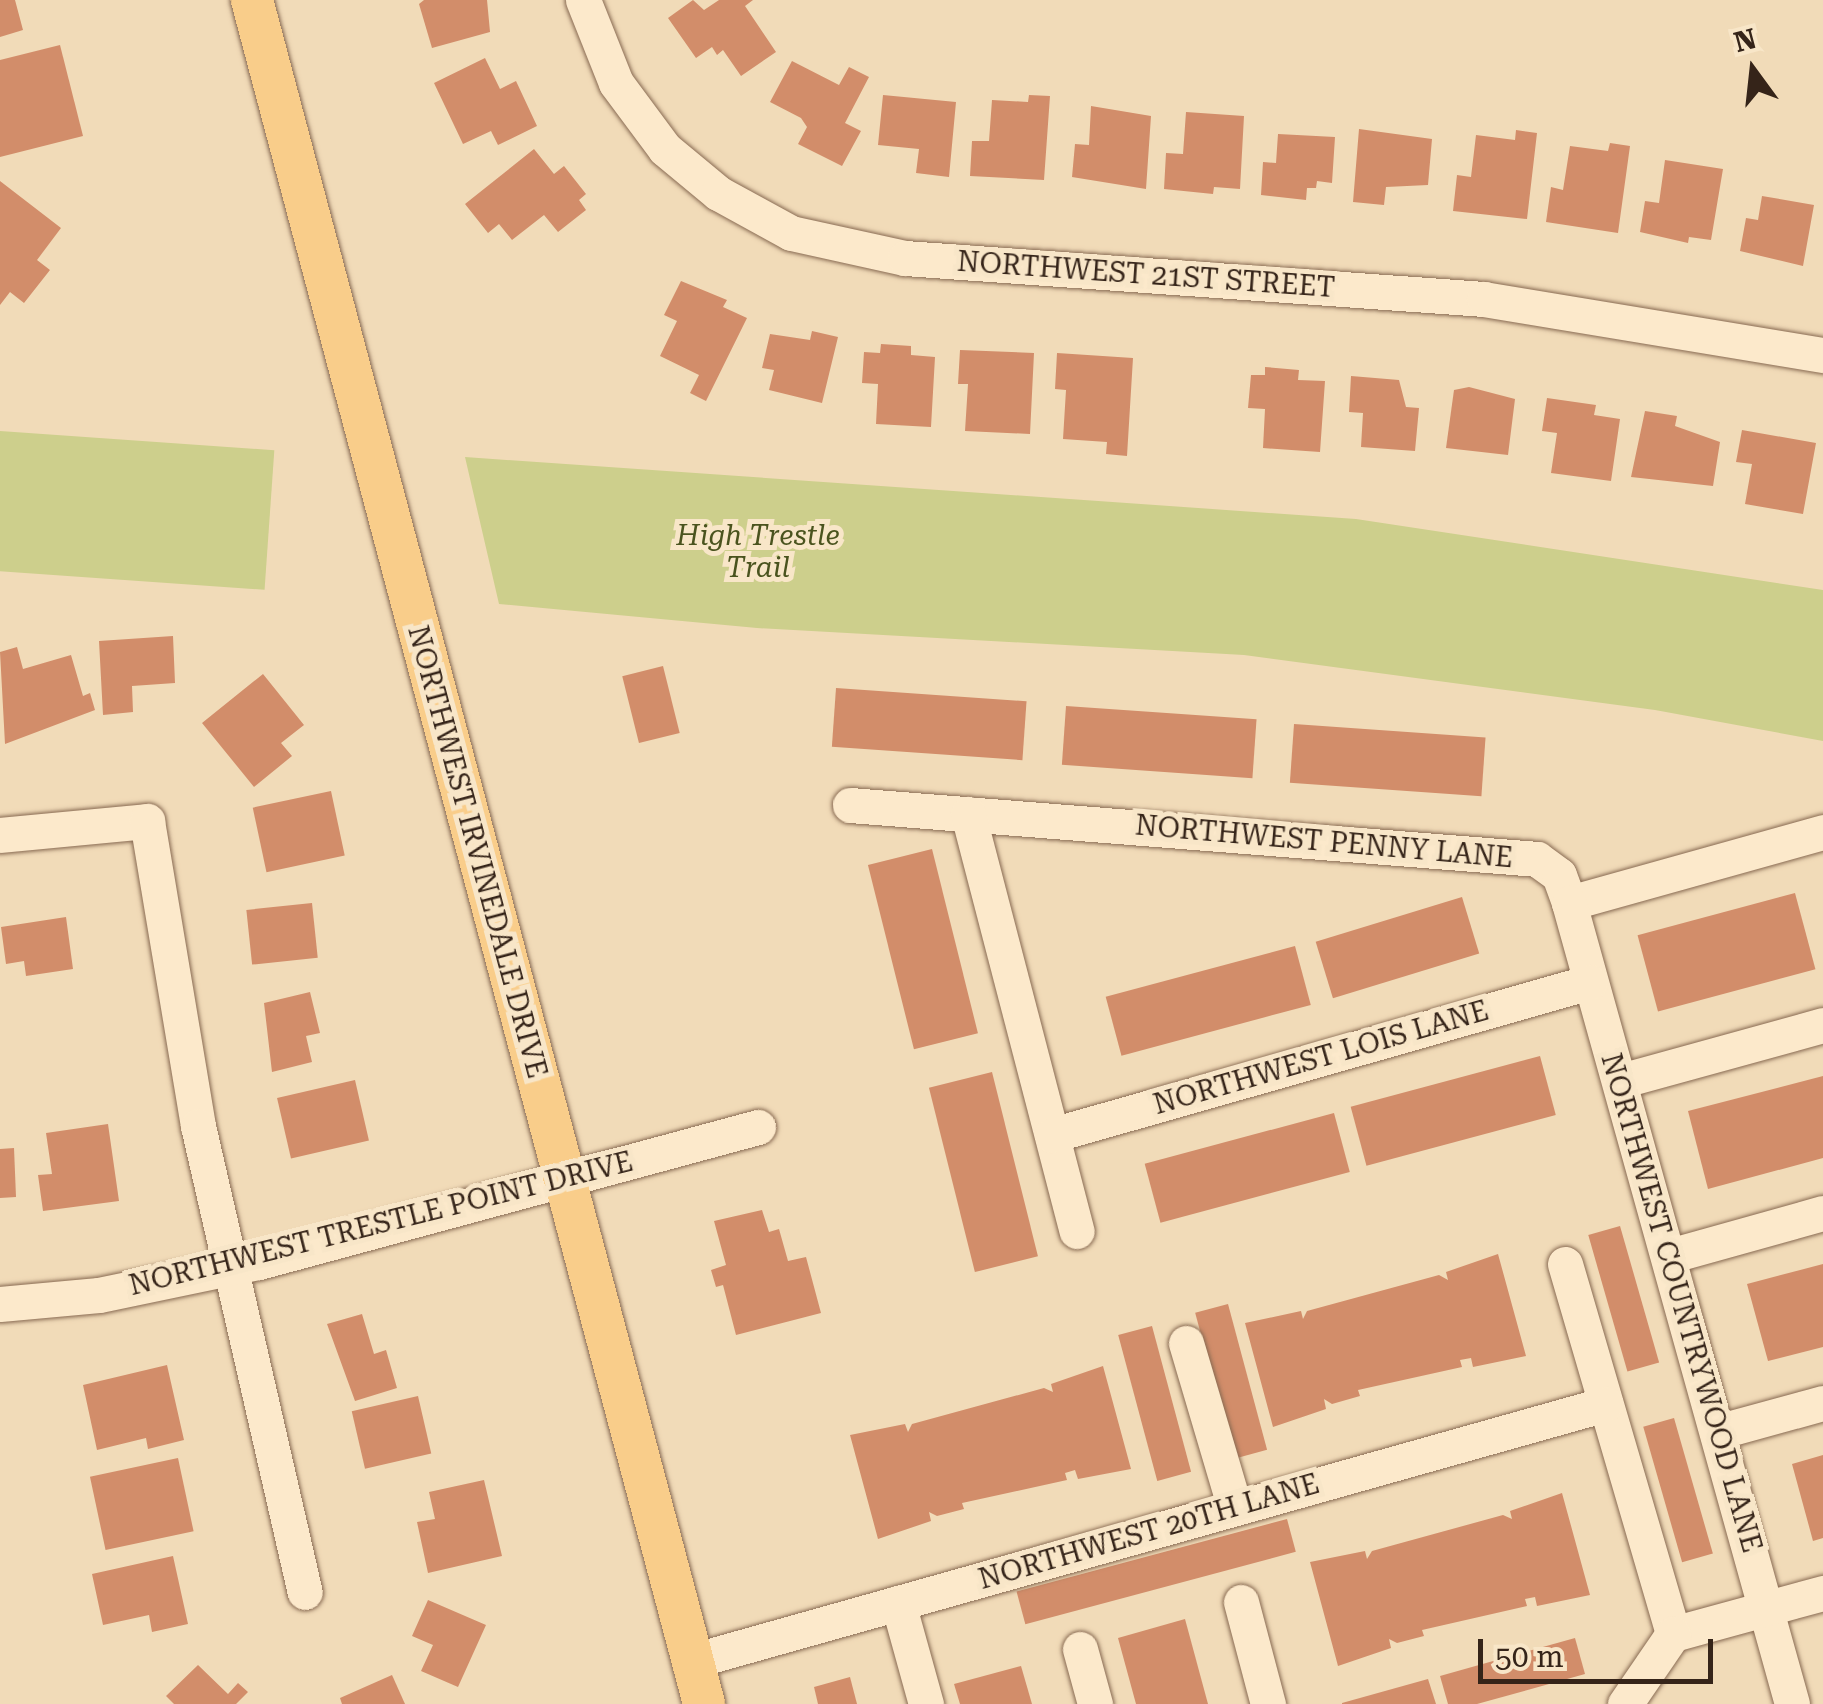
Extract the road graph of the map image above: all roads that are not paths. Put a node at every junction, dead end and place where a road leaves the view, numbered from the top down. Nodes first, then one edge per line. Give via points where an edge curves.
1 (252, 0) edge
2 (583, 0) edge
3 (1823, 355) edge
4 (850, 805) dead end
5 (968, 814) junction
6 (1823, 832) edge
7 (0, 835) edge
8 (1568, 903) junction
9 (1590, 982) junction
10 (1823, 1026) edge
11 (1620, 1080) junction
12 (758, 1127) dead end
13 (1052, 1135) junction
14 (563, 1178) junction
15 (1823, 1213) edge
16 (1077, 1232) dead end
17 (1669, 1256) junction
18 (1565, 1264) dead end
19 (230, 1268) junction
20 (0, 1304) edge
21 (1186, 1343) dead end
22 (1823, 1403) edge
23 (1606, 1404) junction
24 (1717, 1432) junction
25 (1235, 1508) junction
26 (305, 1592) dead end
27 (1823, 1593) edge
28 (1241, 1602) dead end
29 (898, 1603) junction
30 (1766, 1609) junction
31 (1673, 1634) junction
32 (1080, 1648) dead end
33 (692, 1662) junction
34 (704, 1704) edge
35 (926, 1704) edge
36 (1095, 1704) edge
37 (1268, 1704) edge
38 (1625, 1704) edge
39 (1792, 1704) edge

1 - 14 main road, NORTHWEST IRVINEDALE DRIVE
2 - 3 street, NORTHWEST 21ST STREET via 616,82 665,148 718,193 791,233 905,258 1484,299
4 - 5 street, NORTHWEST PENNY LANE
5 - 8 street, NORTHWEST PENNY LANE via 1537,859 1559,875
5 - 13 street
6 - 8 street
7 - 19 street via 147,821 198,1126
8 - 9 street, NORTHWEST COUNTRYWOOD LANE
9 - 11 street, NORTHWEST COUNTRYWOOD LANE
9 - 13 street, NORTHWEST LOIS LANE
10 - 11 street
11 - 17 street, NORTHWEST COUNTRYWOOD LANE
12 - 14 street, NORTHWEST TRESTLE POINT DRIVE
13 - 16 street
14 - 19 street, NORTHWEST TRESTLE POINT DRIVE
14 - 33 main road, NORTHWEST IRVINEDALE DRIVE
15 - 17 street
17 - 24 street, NORTHWEST COUNTRYWOOD LANE
18 - 23 street
19 - 20 street, NORTHWEST TRESTLE POINT DRIVE via 100,1294
19 - 26 street
21 - 25 street
22 - 24 street
23 - 25 street, NORTHWEST 20TH LANE
23 - 31 street
24 - 30 street, NORTHWEST COUNTRYWOOD LANE
25 - 29 street, NORTHWEST 20TH LANE
27 - 30 street
28 - 37 street
29 - 33 street, NORTHWEST 20TH LANE
29 - 35 street
30 - 31 street
30 - 39 street, NORTHWEST COUNTRYWOOD LANE
31 - 38 street
32 - 36 street
33 - 34 main road, NORTHWEST IRVINEDALE DRIVE

